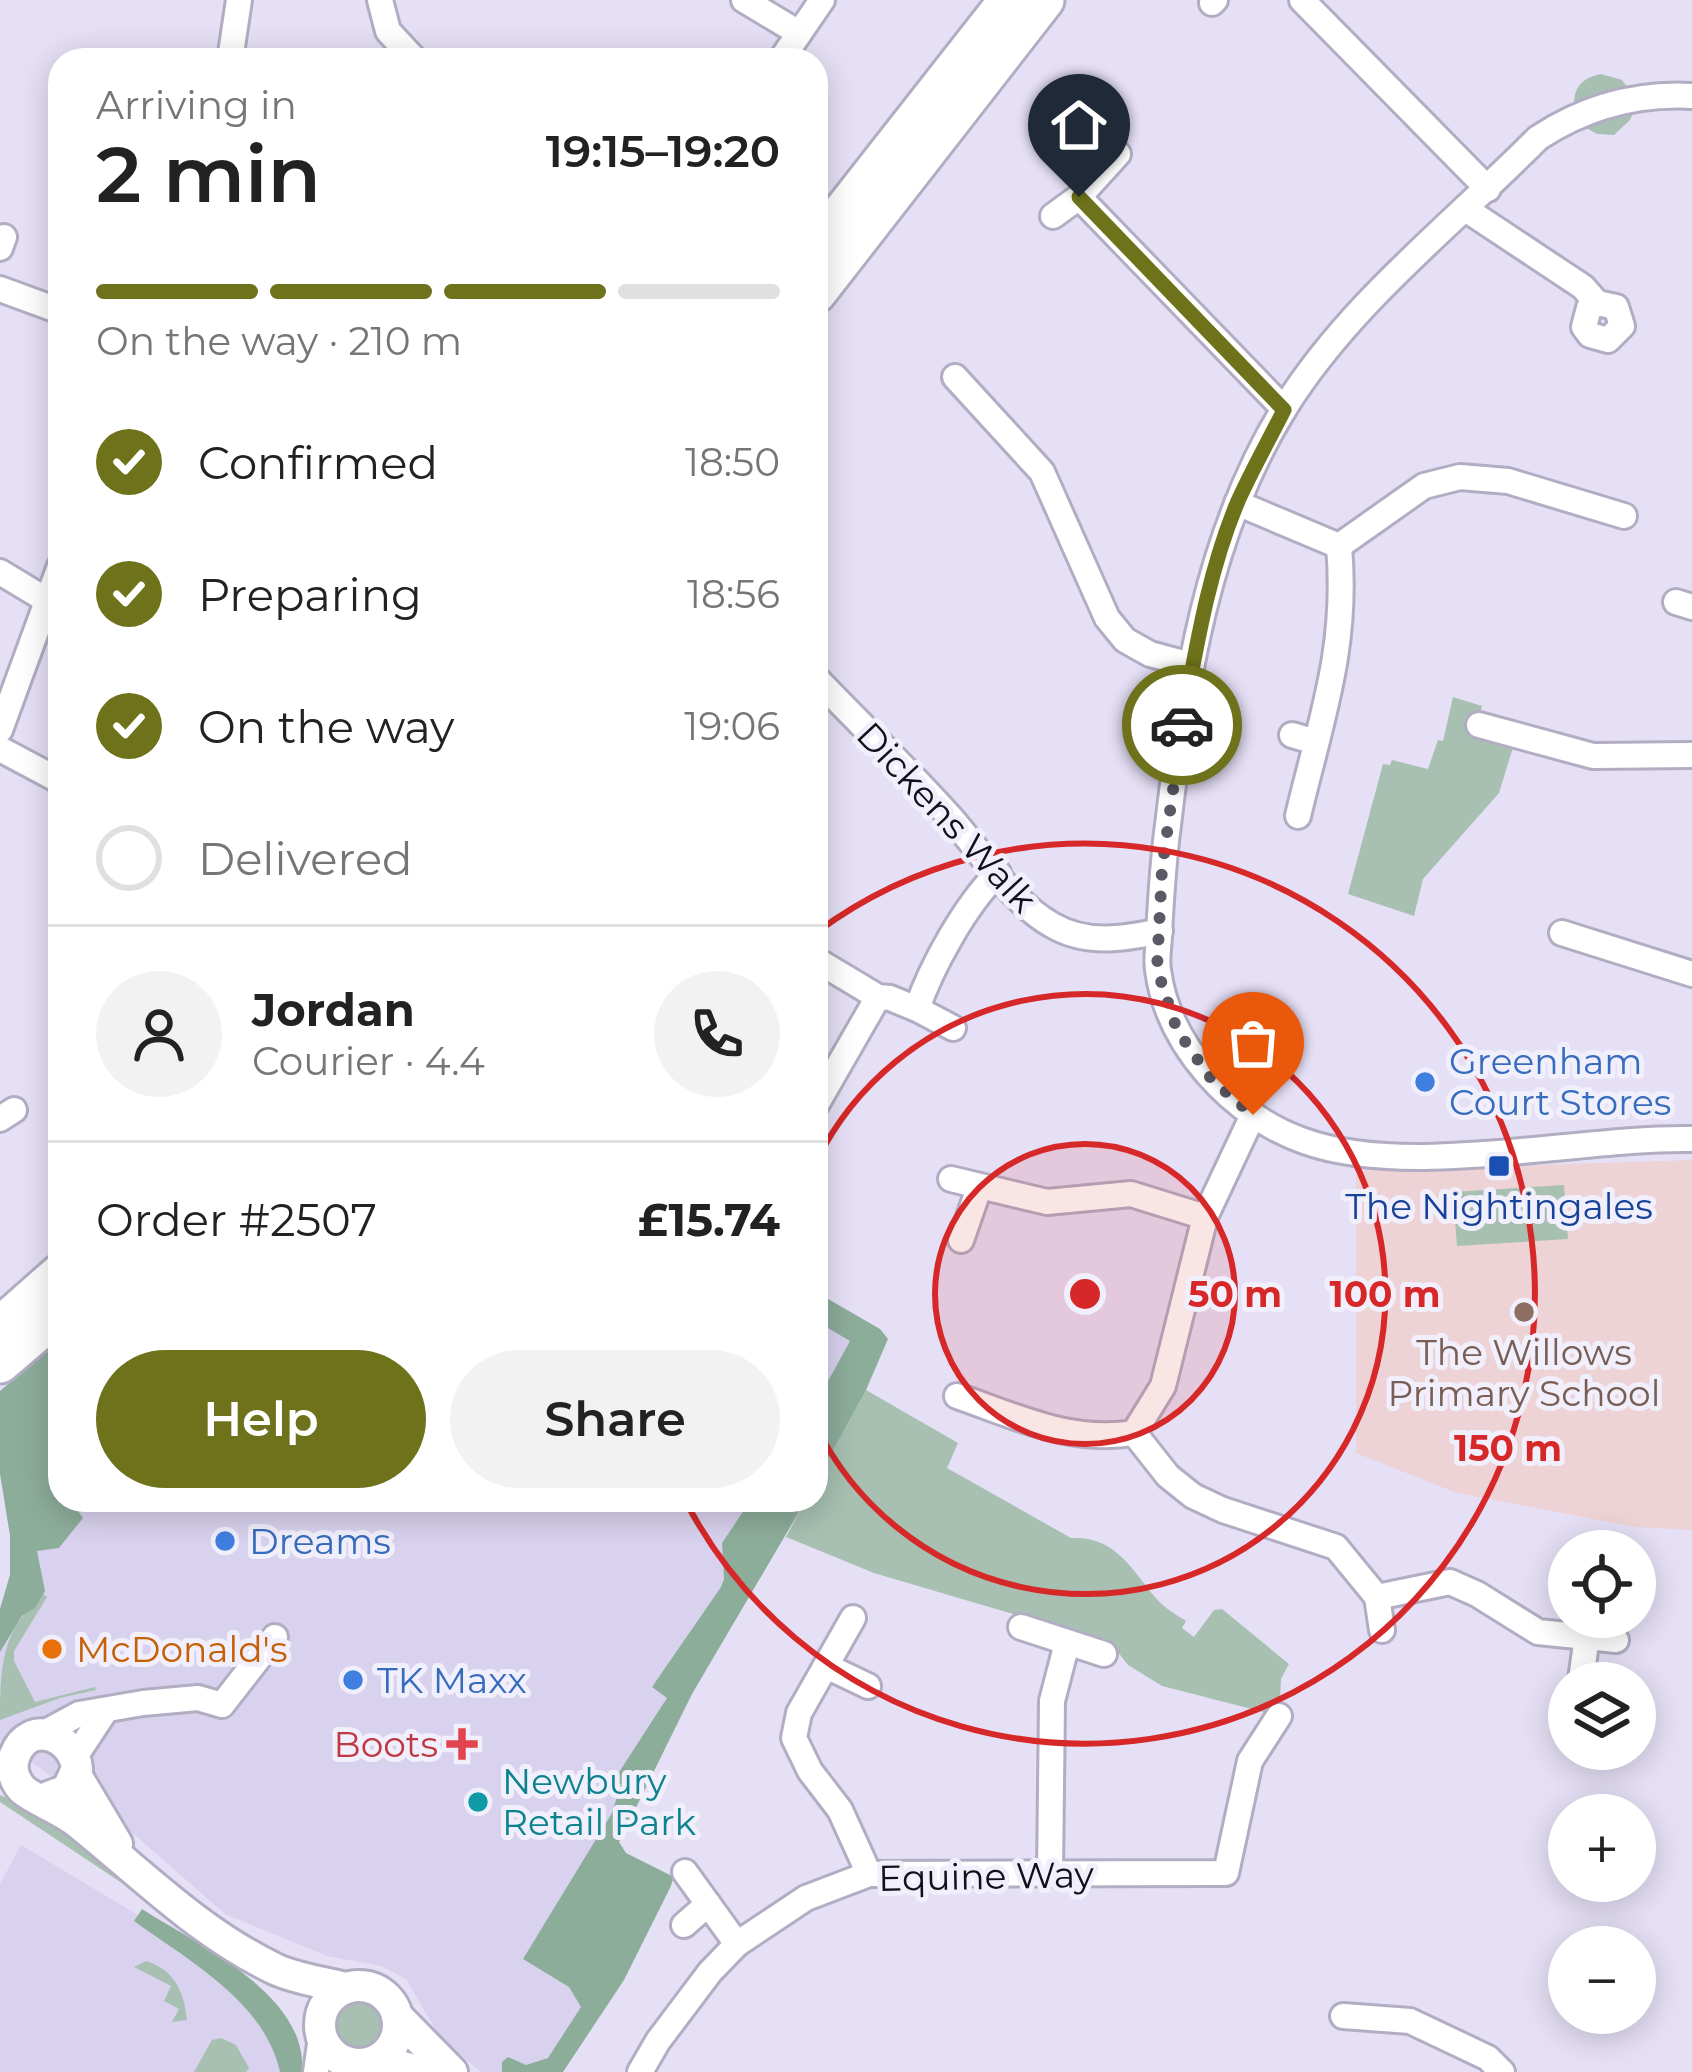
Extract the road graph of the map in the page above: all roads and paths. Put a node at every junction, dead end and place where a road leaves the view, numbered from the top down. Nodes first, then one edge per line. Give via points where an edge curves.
1 (239, 0) edge
2 (380, 0) edge
3 (744, 0) edge
4 (821, 0) edge
5 (1009, 0) edge
6 (1045, 0) edge
7 (1302, 0) edge
8 (799, 33) junction
9 (232, 48) edge
10 (404, 48) edge
11 (790, 48) edge
12 (1692, 96) edge
13 (1118, 154) dead end
14 (1488, 189) junction
15 (1079, 197) junction
16 (1468, 210) junction
17 (1053, 216) dead end
18 (828, 231) edge
19 (828, 278) edge
20 (0, 289) edge
21 (1597, 303) dead end
22 (48, 306) edge
23 (955, 377) dead end
24 (1284, 410) junction
25 (1237, 503) junction
26 (1624, 516) dead end
27 (1339, 545) junction
28 (0, 572) edge
29 (48, 601) joint
30 (1191, 665) junction
31 (828, 691) edge
32 (1479, 725) dead end
33 (0, 730) edge
34 (0, 748) edge
35 (1692, 755) edge
36 (48, 774) edge
37 (1298, 816) dead end
38 (998, 873) junction
39 (1160, 931) junction
40 (1562, 933) dead end
41 (828, 970) edge
42 (1692, 974) edge
43 (878, 997) junction
44 (917, 1010) junction
45 (952, 1028) dead end
46 (828, 1084) edge
47 (1253, 1115) junction
48 (1692, 1138) edge
49 (951, 1179) dead end
50 (979, 1188) junction
51 (1205, 1217) junction
52 (961, 1240) dead end
53 (48, 1285) edge
54 (48, 1322) edge
55 (0, 1327) edge
56 (0, 1363) edge
57 (957, 1396) dead end
58 (1134, 1433) junction
59 (1377, 1597) junction
60 (853, 1618) dead end
61 (1021, 1628) dead end
62 (1382, 1630) dead end
63 (1548, 1633) edge
64 (275, 1637) dead end
65 (1602, 1638) edge
66 (1616, 1640) dead end
67 (1067, 1643) junction
68 (1104, 1654) dead end
69 (826, 1666) junction
70 (868, 1686) dead end
71 (104, 1713) junction
72 (1280, 1716) dead end
73 (21, 1741) edge
74 (76, 1766) junction
75 (20, 1788) edge
76 (132, 1869) junction
77 (685, 1872) dead end
78 (869, 1874) junction
79 (1050, 1874) junction
80 (708, 1904) junction
81 (684, 1925) dead end
82 (737, 1944) junction
83 (278, 1971) junction
84 (345, 1988) junction
85 (397, 2016) junction
86 (1343, 2016) dead end
87 (320, 2032) junction
88 (360, 2066) edge
89 (316, 2072) edge
90 (421, 2072) edge
91 (452, 2072) edge
92 (640, 2072) edge
93 (1502, 2072) edge

1 - 9 street
2 - 10 street via 388,32
3 - 8 street
4 - 8 street
5 - 18 highway
6 - 19 highway
7 - 14 street
8 - 11 street
12 - 14 street via 1633,98 1566,120
13 - 15 street
14 - 16 street
15 - 17 street
15 - 24 street
16 - 21 street
16 - 24 street via 1373,297
20 - 22 street
23 - 30 street via 1042,472 1107,618 1125,640
24 - 25 street
25 - 27 street
25 - 30 street
26 - 27 street via 1508,481 1460,477 1424,486
27 - 37 street via 1339,649 1304,738
28 - 29 street
29 - 33 street
30 - 39 street
31 - 38 street, Dickens Walk
32 - 35 street via 1593,756
34 - 36 street
38 - 39 street, Dickens Walk via 1051,925 1077,936 1118,940
38 - 44 street
39 - 47 street via 1157,969 1177,1030 1212,1080
40 - 42 street
41 - 43 street
43 - 44 street
43 - 46 street
44 - 45 street
47 - 48 street via 1300,1140 1364,1157
47 - 51 street
49 - 50 street
50 - 51 street via 1047,1202 1131,1194
50 - 52 street
51 - 58 street via 1163,1386
53 - 55 highway
54 - 56 highway
57 - 58 street via 1072,1436
58 - 59 street via 1193,1496 1336,1546
59 - 62 street
59 - 63 street via 1450,1582
60 - 69 street
61 - 67 street
64 - 71 street via 222,1705 175,1698
65 - 66 street
67 - 68 street
67 - 79 street via 1052,1701
69 - 70 street
69 - 78 street via 794,1738
71 - 73 street via 80,1714
71 - 74 street
72 - 79 street, Equine Way via 1240,1760 1226,1873
73 - 74 street via 63,1740
73 - 75 street via 13,1766
74 - 75 street via 67,1790
74 - 76 street
75 - 76 street
76 - 83 street via 179,1910
77 - 80 street
78 - 79 street, Equine Way
78 - 82 street, Equine Way via 806,1898
80 - 81 street
80 - 82 street
82 - 92 street, Equine Way
83 - 84 street
83 - 87 street
84 - 85 street via 377,1990
84 - 87 street via 326,2002
85 - 88 street via 395,2041
85 - 91 street
86 - 93 street via 1410,2021
87 - 88 street via 334,2056
87 - 89 street
88 - 90 street

